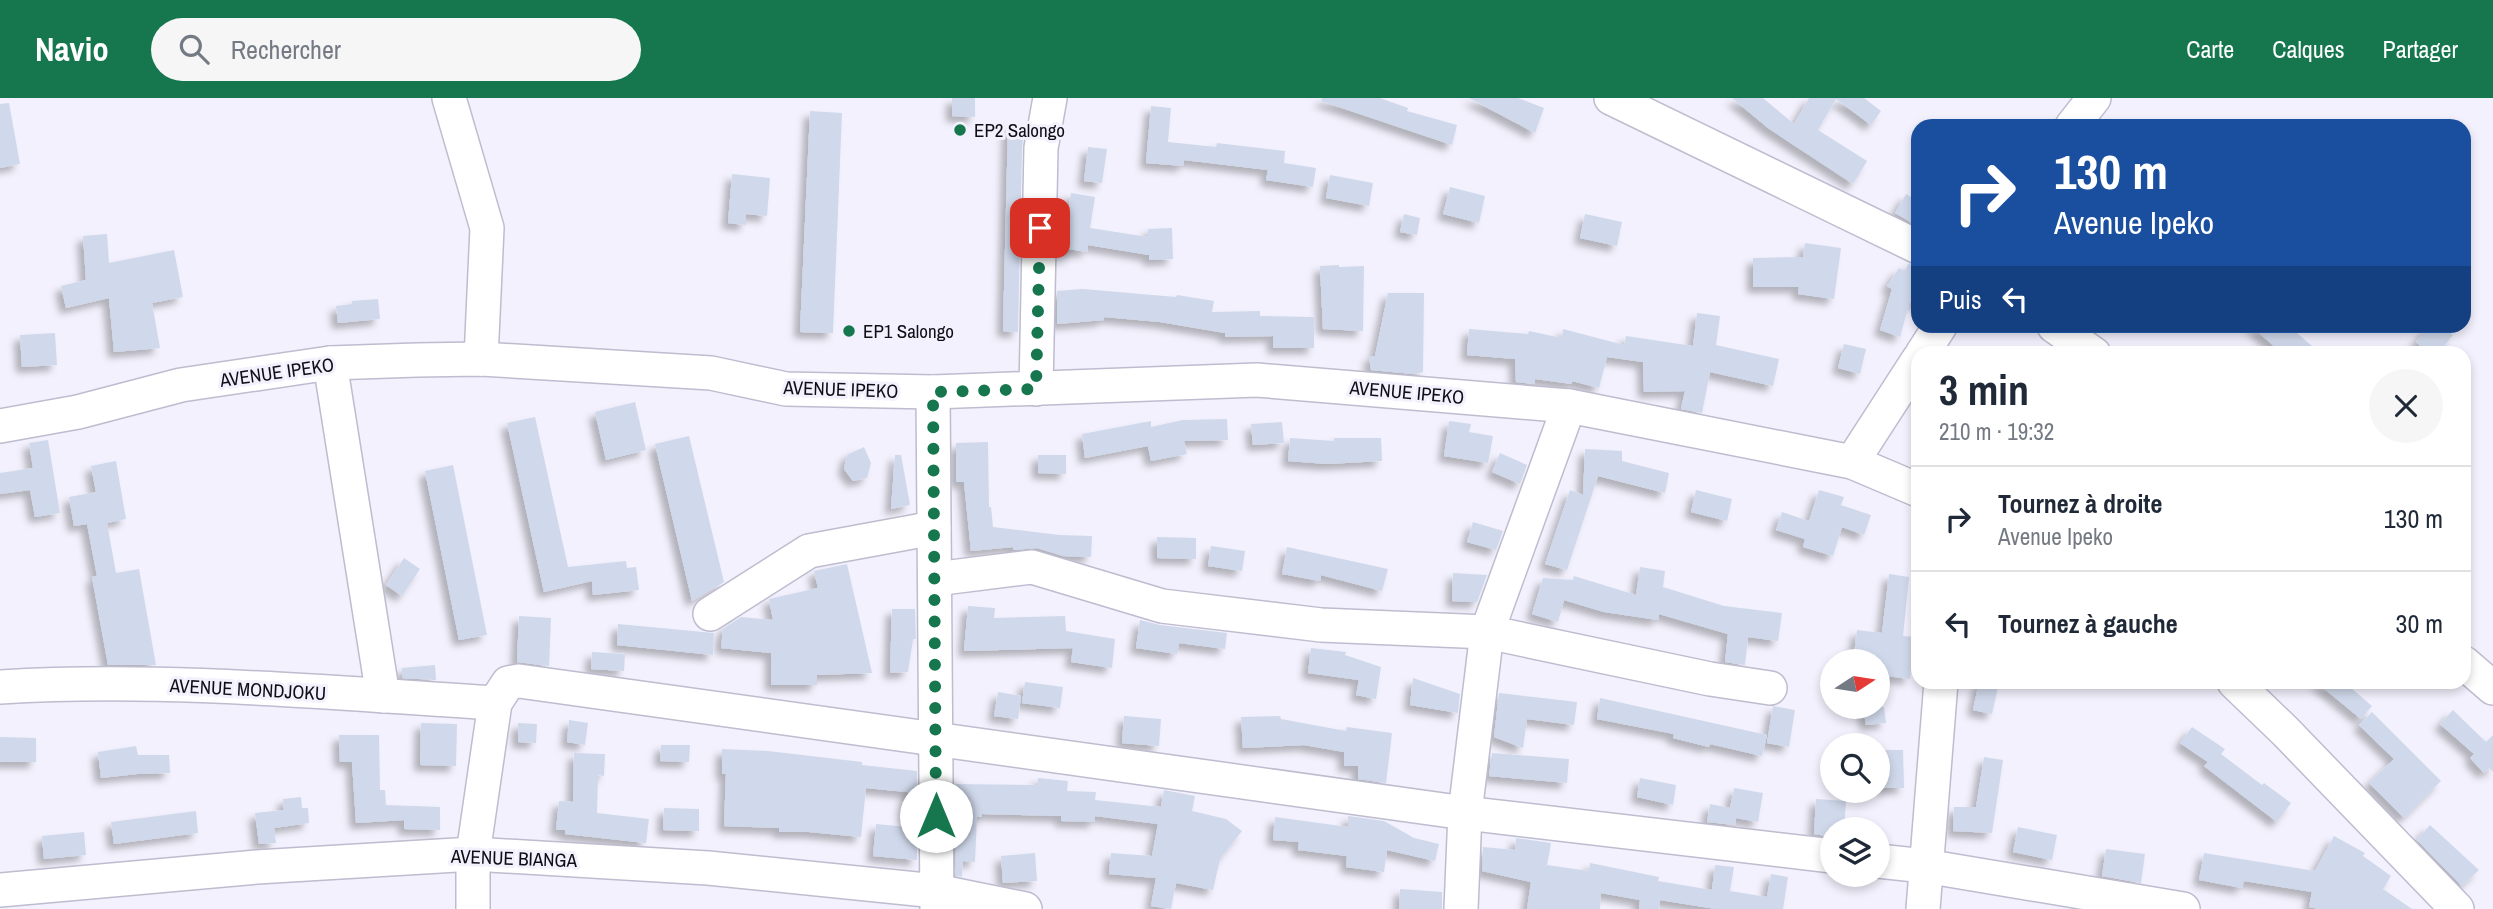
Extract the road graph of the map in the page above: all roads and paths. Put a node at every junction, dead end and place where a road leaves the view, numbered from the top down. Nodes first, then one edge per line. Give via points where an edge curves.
1 (449, 98) edge
2 (1050, 98) edge
3 (1611, 98) edge
4 (2094, 98) edge
5 (2078, 119) edge
6 (1911, 244) edge
7 (2064, 333) edge
8 (2083, 346) edge
9 (481, 359) junction
10 (330, 363) junction
11 (1911, 371) edge
12 (1036, 389) junction
13 (933, 392) junction
14 (1569, 406) junction
15 (0, 426) edge
16 (1852, 463) junction
17 (1911, 487) edge
18 (934, 528) junction
19 (935, 579) junction
20 (710, 614) dead end
21 (1487, 632) junction
22 (2471, 669) edge
23 (0, 687) edge
24 (1770, 688) dead end
25 (2493, 688) edge
26 (1940, 689) edge
27 (2241, 689) edge
28 (383, 696) junction
29 (495, 703) junction
30 (936, 740) junction
31 (1465, 813) junction
32 (473, 853) junction
33 (1820, 855) edge
34 (1890, 862) edge
35 (1925, 866) junction
36 (0, 890) edge
37 (936, 900) edge
38 (473, 909) edge
39 (1025, 909) edge
40 (1461, 909) edge
41 (1923, 909) edge
42 (2183, 909) edge
43 (2457, 909) edge

1 - 9 street via 487,228
2 - 12 street via 1041,148
3 - 6 street
4 - 5 street
7 - 8 street
9 - 10 street, AVENUE IPEKO
9 - 13 street, AVENUE IPEKO via 711,373 786,388
10 - 15 street, AVENUE IPEKO via 181,385 78,412
10 - 28 street
11 - 16 street
12 - 13 street, AVENUE IPEKO
12 - 14 street, AVENUE IPEKO via 1257,380
13 - 18 street
14 - 16 street, AVENUE IPEKO
14 - 21 street
16 - 17 street, AVENUE IPEKO
18 - 19 street
18 - 20 street via 809,551
19 - 21 street via 1032,567 1162,606 1321,625
19 - 30 street
21 - 24 street
21 - 31 street
22 - 25 street
23 - 28 street, AVENUE MONDJOKU via 177,684
26 - 35 street
27 - 43 street
28 - 29 street, AVENUE MONDJOKU
29 - 30 street via 508,683 519,681
29 - 32 street
30 - 31 street
30 - 37 street
31 - 33 street
31 - 40 street
32 - 36 street, AVENUE BIANGA
32 - 37 street, AVENUE BIANGA via 708,868
32 - 38 street
34 - 35 street
35 - 41 street
35 - 42 street
37 - 39 street, AVENUE BIANGA

